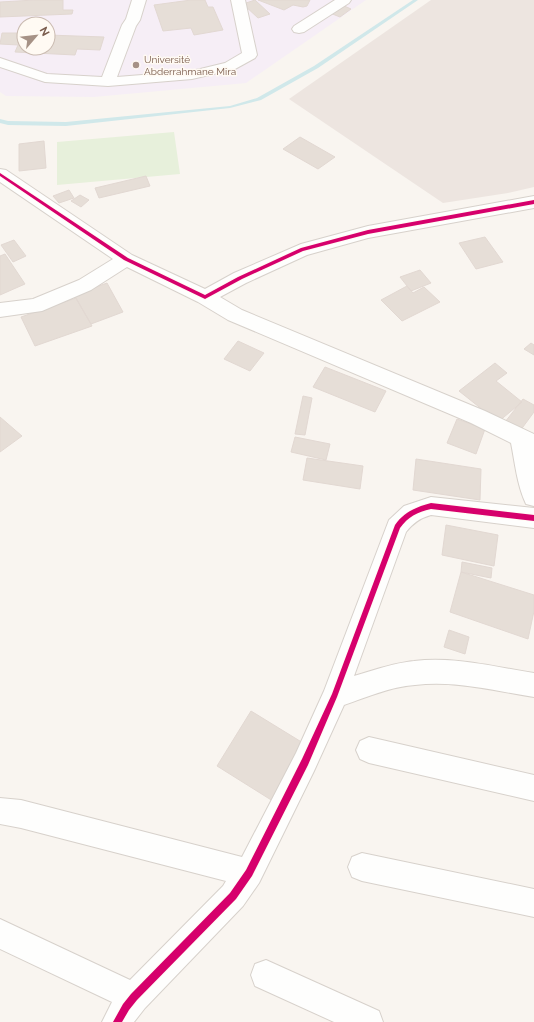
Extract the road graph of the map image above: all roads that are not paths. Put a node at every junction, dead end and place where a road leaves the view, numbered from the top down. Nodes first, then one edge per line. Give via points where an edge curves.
1 (139, 0) edge
2 (238, 0) edge
3 (344, 0) edge
4 (299, 29) dead end
5 (0, 62) edge
6 (108, 82) junction
7 (0, 174) edge
8 (534, 202) edge
9 (126, 259) junction
10 (205, 297) junction
11 (0, 310) edge
12 (528, 441) edge
13 (534, 497) edge
14 (534, 518) edge
15 (534, 685) edge
16 (335, 695) junction
17 (369, 750) dead end
18 (534, 788) edge
19 (0, 811) edge
20 (362, 867) dead end
21 (249, 873) junction
22 (534, 903) edge
23 (0, 934) edge
24 (266, 975) dead end
25 (122, 1015) edge
26 (368, 1022) edge

1 - 6 street
2 - 6 street via 250,55 230,66 192,75
3 - 4 street
5 - 6 street via 44,78
7 - 9 street
8 - 10 street via 368,232 301,250
9 - 10 street
9 - 11 street via 86,285 35,306
10 - 12 street via 235,315 478,417
12 - 13 street via 527,474
14 - 16 street via 430,506 410,512 402,519
15 - 16 street via 450,673 424,672 379,681
16 - 21 street via 305,762
17 - 18 street
19 - 21 street via 21,814
20 - 22 street
21 - 25 street via 233,896
23 - 25 street
24 - 26 street

